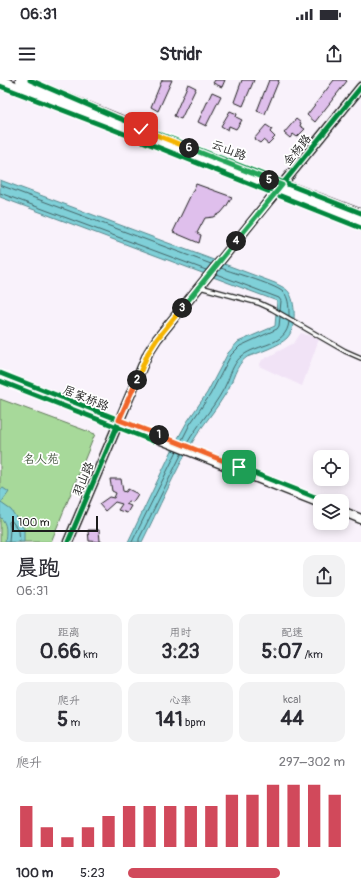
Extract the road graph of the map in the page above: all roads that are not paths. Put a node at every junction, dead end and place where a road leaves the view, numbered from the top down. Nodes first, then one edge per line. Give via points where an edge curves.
1 (20, 80) edge
2 (0, 81) edge
3 (361, 87) edge
4 (279, 188) junction
5 (361, 215) edge
6 (361, 224) edge
7 (202, 284) junction
8 (361, 358) edge
9 (0, 376) edge
10 (118, 423) junction
11 (313, 500) edge
12 (349, 515) edge
13 (361, 519) edge
14 (68, 542) edge

1 - 4 main road, 云山路
2 - 4 main road, 云山路
3 - 4 street, 金杨路
4 - 5 main road, 云山路
4 - 6 main road, 云山路
4 - 7 street, 金杨路
7 - 8 lane via 272,309
7 - 10 street, 金杨路 via 148,353
9 - 10 street, 居家桥路
10 - 11 street, 居家桥路
10 - 14 street, 羽山路
12 - 13 street

